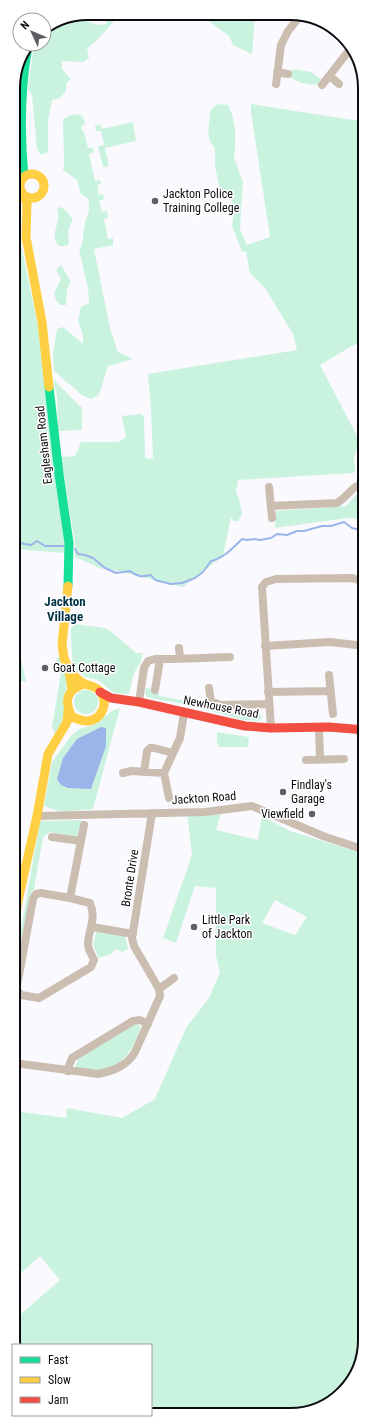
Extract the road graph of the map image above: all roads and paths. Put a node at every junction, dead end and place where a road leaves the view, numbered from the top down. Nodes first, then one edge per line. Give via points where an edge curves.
1 (297, 20) edge
2 (348, 52) edge
3 (25, 62) edge
4 (277, 72) junction
5 (288, 74) dead end
6 (330, 76) junction
7 (276, 84) dead end
8 (339, 84) dead end
9 (322, 85) dead end
10 (20, 116) edge
11 (20, 116) edge
12 (21, 152) junction
13 (36, 174) junction
14 (20, 179) edge
15 (20, 192) edge
16 (42, 193) junction
17 (28, 217) junction
18 (358, 486) edge
19 (269, 487) dead end
20 (271, 506) junction
21 (272, 518) dead end
22 (358, 580) edge
23 (358, 645) edge
24 (265, 646) junction
25 (179, 648) dead end
26 (230, 657) dead end
27 (160, 659) junction
28 (180, 659) junction
29 (69, 670) junction
30 (329, 675) dead end
31 (84, 684) junction
32 (209, 688) dead end
33 (72, 690) junction
34 (155, 690) dead end
35 (330, 691) junction
36 (100, 692) junction
37 (268, 692) junction
38 (122, 701) junction
39 (139, 702) junction
40 (269, 704) junction
41 (103, 709) junction
42 (68, 711) junction
43 (184, 713) junction
44 (333, 714) dead end
45 (83, 722) junction
46 (319, 727) junction
47 (271, 728) junction
48 (358, 730) edge
49 (60, 734) junction
50 (173, 753) junction
51 (320, 759) junction
52 (344, 759) dead end
53 (306, 760) dead end
54 (144, 772) junction
55 (123, 773) dead end
56 (164, 773) junction
57 (168, 798) dead end
58 (152, 813) junction
59 (37, 816) junction
60 (84, 825) dead end
61 (52, 837) dead end
62 (81, 841) junction
63 (358, 848) edge
64 (20, 892) edge
65 (70, 898) junction
66 (92, 927) junction
67 (133, 934) junction
68 (20, 970) edge
69 (174, 978) dead end
70 (159, 989) junction
71 (20, 994) edge
72 (148, 1024) junction
73 (20, 1064) edge
74 (67, 1071) junction

1 - 4 street via 284,38
2 - 6 street
3 - 10 main road
4 - 5 street
4 - 7 street
6 - 8 street
6 - 9 street
11 - 12 main road
12 - 13 main road via 27,165
12 - 14 main road
13 - 14 main road
13 - 16 main road via 44,181
14 - 15 main road
15 - 16 main road via 31,198
15 - 17 main road via 27,204
16 - 17 main road
17 - 29 main road, Eaglesham Road via 26,237 42,322 69,543 69,581 62,645
18 - 20 street via 337,503
19 - 20 street
20 - 21 street
22 - 24 street via 276,579 266,582 262,587
23 - 24 street via 330,642
24 - 37 street
25 - 28 street
26 - 28 street
27 - 28 street
27 - 34 street
27 - 39 street via 148,661 144,668
29 - 31 main road, Eaglesham Road
29 - 33 main road, Eaglesham Road
30 - 35 street
31 - 33 main road
31 - 36 main road
32 - 40 street via 211,701 220,705
33 - 42 main road via 67,699
35 - 37 street
35 - 44 street
36 - 38 main road, Newhouse Road
36 - 41 main road via 103,697
37 - 40 street
38 - 39 main road, Newhouse Road
38 - 41 main road, Newhouse Road
39 - 43 main road, Newhouse Road
40 - 47 street
41 - 45 main road via 95,719
42 - 45 main road via 72,717
42 - 49 main road via 67,722
43 - 47 main road, Newhouse Road via 245,726
43 - 50 street via 180,738
45 - 49 main road
46 - 47 main road, Newhouse Road
46 - 48 main road, Newhouse Road
46 - 51 street
49 - 59 main road via 48,754
50 - 54 street via 150,748 147,750
50 - 56 street
51 - 52 street
51 - 53 street
54 - 55 street
54 - 56 street
56 - 57 street
58 - 59 street, Jackton Road
58 - 63 street, Jackton Road via 205,812 252,806
58 - 67 street, Bronte Drive
59 - 64 main road
60 - 62 street
61 - 62 street
62 - 65 street
65 - 66 street via 90,903 93,911
65 - 68 street via 41,893 33,898
66 - 67 street
66 - 71 street via 88,944 94,960 91,967 39,998
67 - 70 street, Bronte Drive via 134,946
69 - 70 street
70 - 72 street via 160,996
72 - 74 street via 140,1020 133,1021 72,1058
72 - 74 street via 132,1056 122,1066 98,1074
73 - 74 street

